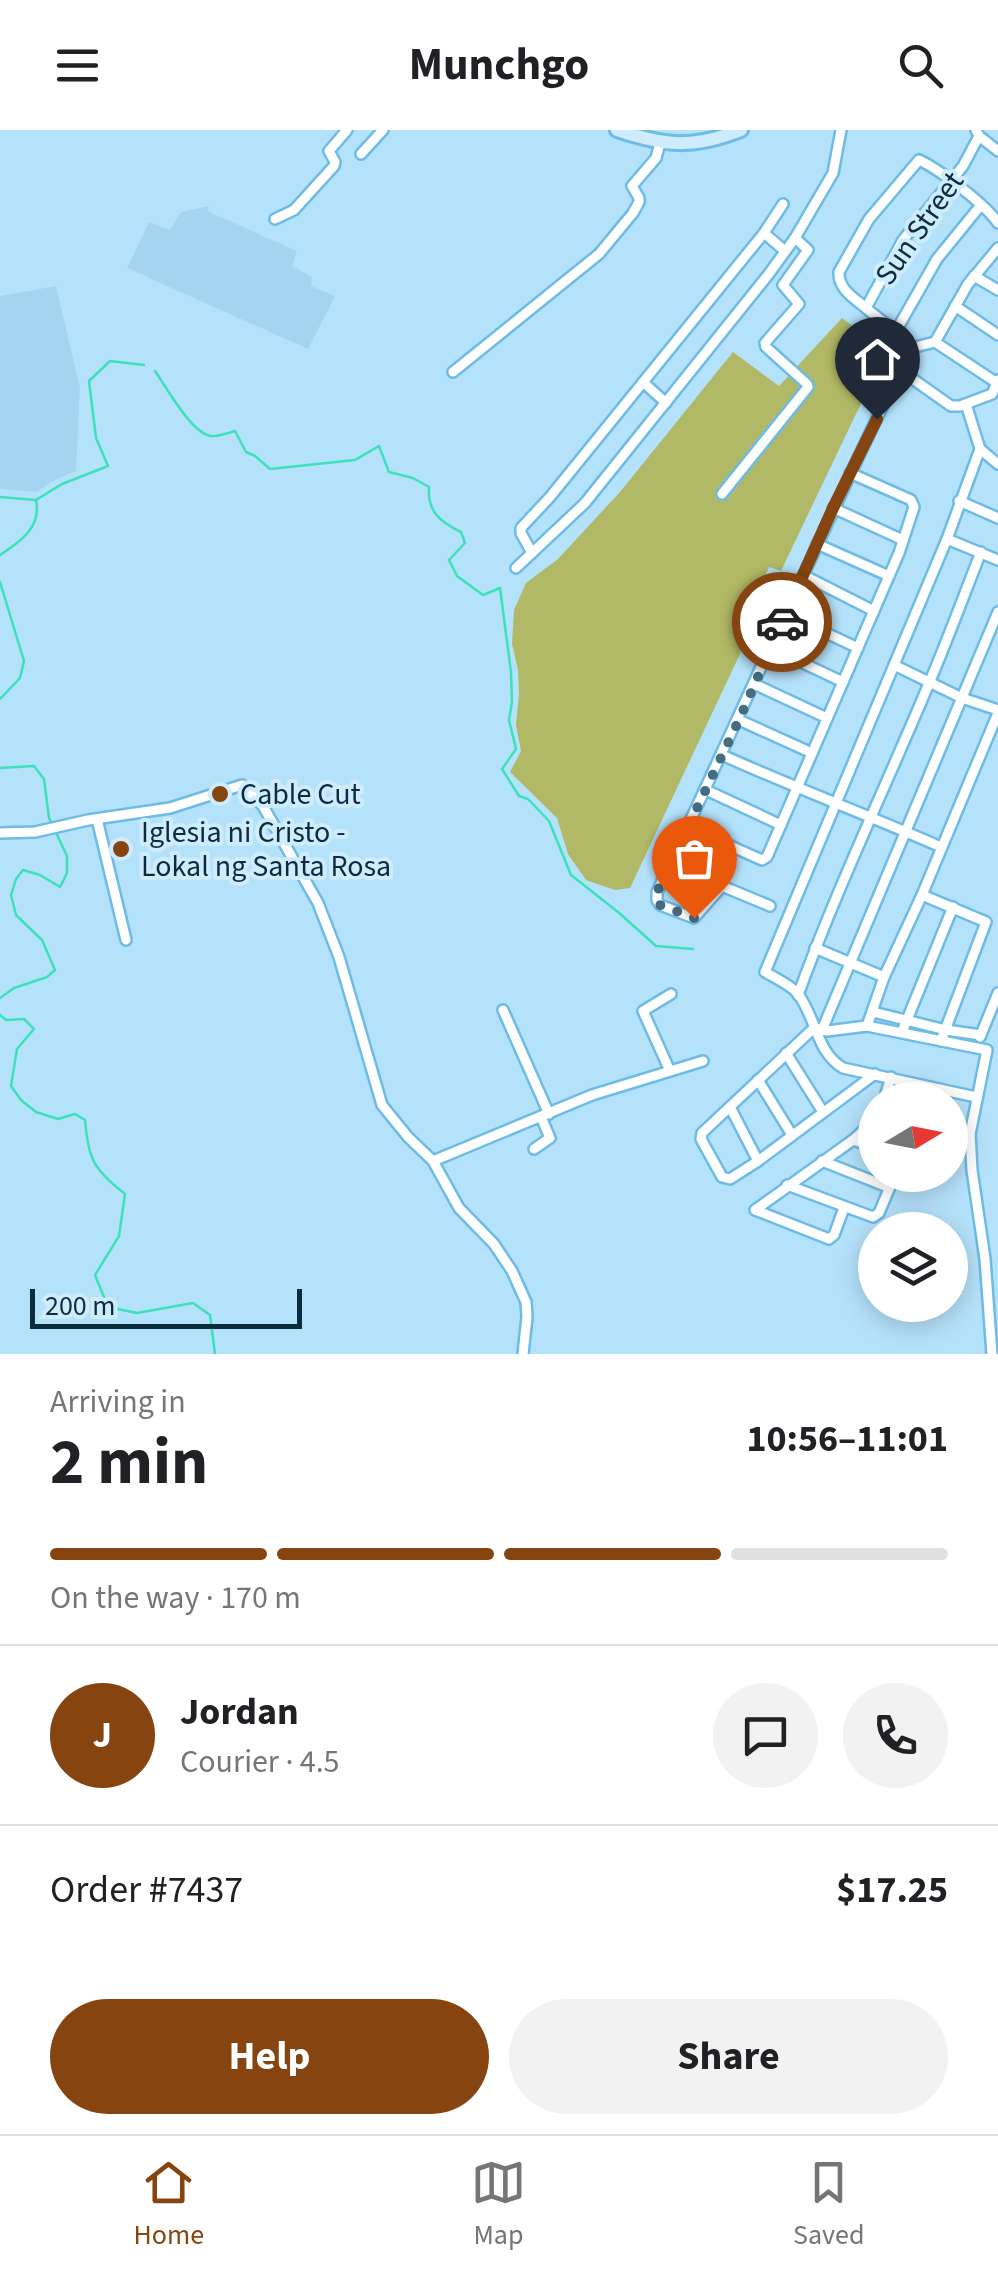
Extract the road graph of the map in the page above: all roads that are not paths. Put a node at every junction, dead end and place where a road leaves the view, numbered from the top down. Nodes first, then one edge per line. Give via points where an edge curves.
1 (347, 130) edge
2 (382, 130) edge
3 (617, 130) edge
4 (740, 130) edge
5 (840, 130) edge
6 (978, 133) edge
7 (660, 143) junction
8 (998, 151) edge
9 (362, 154) dead end
10 (952, 182) junction
11 (782, 204) dead end
12 (981, 206) junction
13 (275, 219) dead end
14 (998, 223) edge
15 (764, 233) junction
16 (794, 238) junction
17 (998, 248) edge
18 (786, 251) junction
19 (974, 276) junction
20 (998, 290) edge
21 (955, 306) junction
22 (866, 308) junction
23 (896, 331) junction
24 (998, 335) edge
25 (936, 342) junction
26 (903, 350) junction
27 (900, 370) junction
28 (454, 372) dead end
29 (997, 381) edge
30 (644, 382) junction
31 (666, 402) junction
32 (966, 404) junction
33 (980, 448) junction
34 (998, 464) edge
35 (850, 473) junction
36 (722, 494) dead end
37 (960, 501) junction
38 (833, 508) junction
39 (998, 518) edge
40 (903, 540) junction
41 (947, 540) junction
42 (817, 544) junction
43 (981, 552) junction
44 (532, 553) junction
45 (998, 560) edge
46 (516, 568) dead end
47 (803, 576) junction
48 (889, 576) junction
49 (874, 611) junction
50 (998, 612) edge
51 (786, 614) junction
52 (771, 648) junction
53 (858, 648) junction
54 (894, 665) junction
55 (843, 682) junction
56 (930, 682) junction
57 (754, 684) junction
58 (962, 698) junction
59 (998, 711) edge
60 (827, 718) junction
61 (739, 720) junction
62 (812, 753) junction
63 (722, 755) junction
64 (796, 789) junction
65 (706, 790) junction
66 (834, 803) junction
67 (870, 816) junction
68 (97, 818) junction
69 (781, 825) junction
70 (688, 827) junction
71 (904, 831) junction
72 (0, 833) edge
73 (941, 847) junction
74 (670, 864) junction
75 (700, 876) dead end
76 (922, 895) junction
77 (770, 906) dead end
78 (953, 908) junction
79 (986, 922) junction
80 (998, 927) edge
81 (126, 940) dead end
82 (815, 948) junction
83 (849, 964) junction
84 (884, 977) junction
85 (671, 994) dead end
86 (798, 994) junction
87 (998, 994) edge
88 (503, 1010) dead end
89 (872, 1012) junction
90 (905, 1021) junction
91 (866, 1026) junction
92 (818, 1029) junction
93 (946, 1030) junction
94 (902, 1032) junction
95 (980, 1035) junction
96 (942, 1041) junction
97 (976, 1048) junction
98 (993, 1051) edge
99 (786, 1053) junction
100 (704, 1061) dead end
101 (670, 1071) junction
102 (875, 1074) junction
103 (891, 1077) junction
104 (758, 1080) junction
105 (889, 1082) edge
106 (976, 1098) junction
107 (730, 1107) junction
108 (822, 1112) junction
109 (545, 1115) junction
110 (970, 1134) joint
111 (858, 1135) edge
112 (792, 1136) junction
113 (853, 1140) junction
114 (858, 1142) edge
115 (534, 1150) dead end
116 (433, 1161) junction
117 (758, 1161) junction
118 (822, 1161) junction
119 (858, 1175) edge
120 (788, 1185) junction
121 (886, 1192) edge
122 (844, 1208) junction
123 (756, 1210) junction
124 (743, 1217) dead end
125 (998, 1257) edge
126 (985, 1260) junction
127 (523, 1354) edge
128 (992, 1354) edge

1 - 13 street via 329,151 334,166 294,210
2 - 9 street
3 - 7 main road
4 - 7 main road via 692,144
5 - 16 street via 833,173
6 - 8 street
6 - 10 street, Sun Street
7 - 28 street via 632,186 639,198 633,213 599,254
10 - 12 street
10 - 22 street, Sun Street via 903,240
10 - 22 street via 919,160 869,219 838,272 842,288
11 - 15 street
12 - 14 street
12 - 23 street via 938,259
15 - 18 street
15 - 30 street
16 - 18 street
16 - 36 street via 808,250 783,286 799,304 765,343 808,387
17 - 19 street
18 - 31 street
19 - 20 street
19 - 21 street
21 - 24 street
21 - 25 street
22 - 23 street, Sun Street
23 - 26 street, Sun Street
25 - 26 street
25 - 29 street
26 - 27 street, Sun Street
27 - 32 street via 951,406
27 - 35 street, Sun Street
29 - 32 street via 992,394
30 - 31 street
30 - 44 street via 520,530
31 - 44 street via 585,503
32 - 33 street
33 - 34 street
33 - 37 street
35 - 38 street, Sun Street
35 - 40 street via 911,500
37 - 39 street
37 - 41 street
38 - 40 street
38 - 42 street, Sun Street
40 - 48 street
41 - 43 street
41 - 54 street
42 - 47 street, Sun Street
42 - 48 street
43 - 45 street
43 - 56 street
44 - 46 street
47 - 49 street
47 - 51 street, Sun Street
48 - 49 street
49 - 53 street
50 - 58 street
51 - 52 street, Sun Street
51 - 53 street
52 - 55 street
52 - 57 street, Sun Street
53 - 55 street
54 - 56 street
54 - 66 street
55 - 60 street
56 - 58 street
56 - 67 street
57 - 60 street
57 - 61 street, Sun Street
58 - 59 street
58 - 71 street
59 - 73 street
60 - 62 street
61 - 62 street
61 - 63 street, Sun Street
62 - 64 street
63 - 64 street
63 - 65 street, Sun Street
64 - 66 street
64 - 69 street
65 - 69 street
65 - 70 street, Sun Street
66 - 67 street
66 - 86 street via 765,972
67 - 71 street
67 - 82 street
68 - 72 street
68 - 81 street
68 - 116 street via 170,808 242,785 263,806 340,957 382,1105
69 - 70 street via 762,860
70 - 74 street, Sun Street
71 - 73 street
71 - 83 street
73 - 76 street
74 - 75 street
74 - 77 street, Sun Street via 657,892 660,905 694,918 722,886
76 - 78 street
76 - 84 street
78 - 79 street
78 - 90 street
79 - 80 street
79 - 93 street
82 - 83 street
82 - 86 street
83 - 84 street
83 - 92 street
84 - 89 street
85 - 101 street via 643,1011
86 - 92 street
87 - 95 street
88 - 109 street
89 - 90 street
89 - 91 street
90 - 93 street
90 - 94 street
91 - 92 street
91 - 94 street
92 - 99 street
92 - 102 street via 833,1062
93 - 95 street
93 - 96 street
94 - 96 street
95 - 97 street
96 - 97 street
97 - 98 street
98 - 106 street
99 - 104 street
99 - 108 street
100 - 101 street
101 - 109 street
102 - 103 street
102 - 108 street
103 - 105 street
103 - 106 street
104 - 107 street
104 - 112 street
106 - 110 street
107 - 117 street
107 - 117 street via 701,1140 724,1180
108 - 112 street
109 - 115 street via 550,1138
109 - 116 street
110 - 126 street
111 - 113 street
112 - 117 street
113 - 114 street
113 - 118 street
116 - 127 street via 459,1208 512,1271 526,1302
118 - 119 street
118 - 120 street
120 - 122 street
120 - 123 street
121 - 122 street via 876,1216
122 - 123 street via 829,1238
123 - 124 street
125 - 126 street
126 - 128 street

